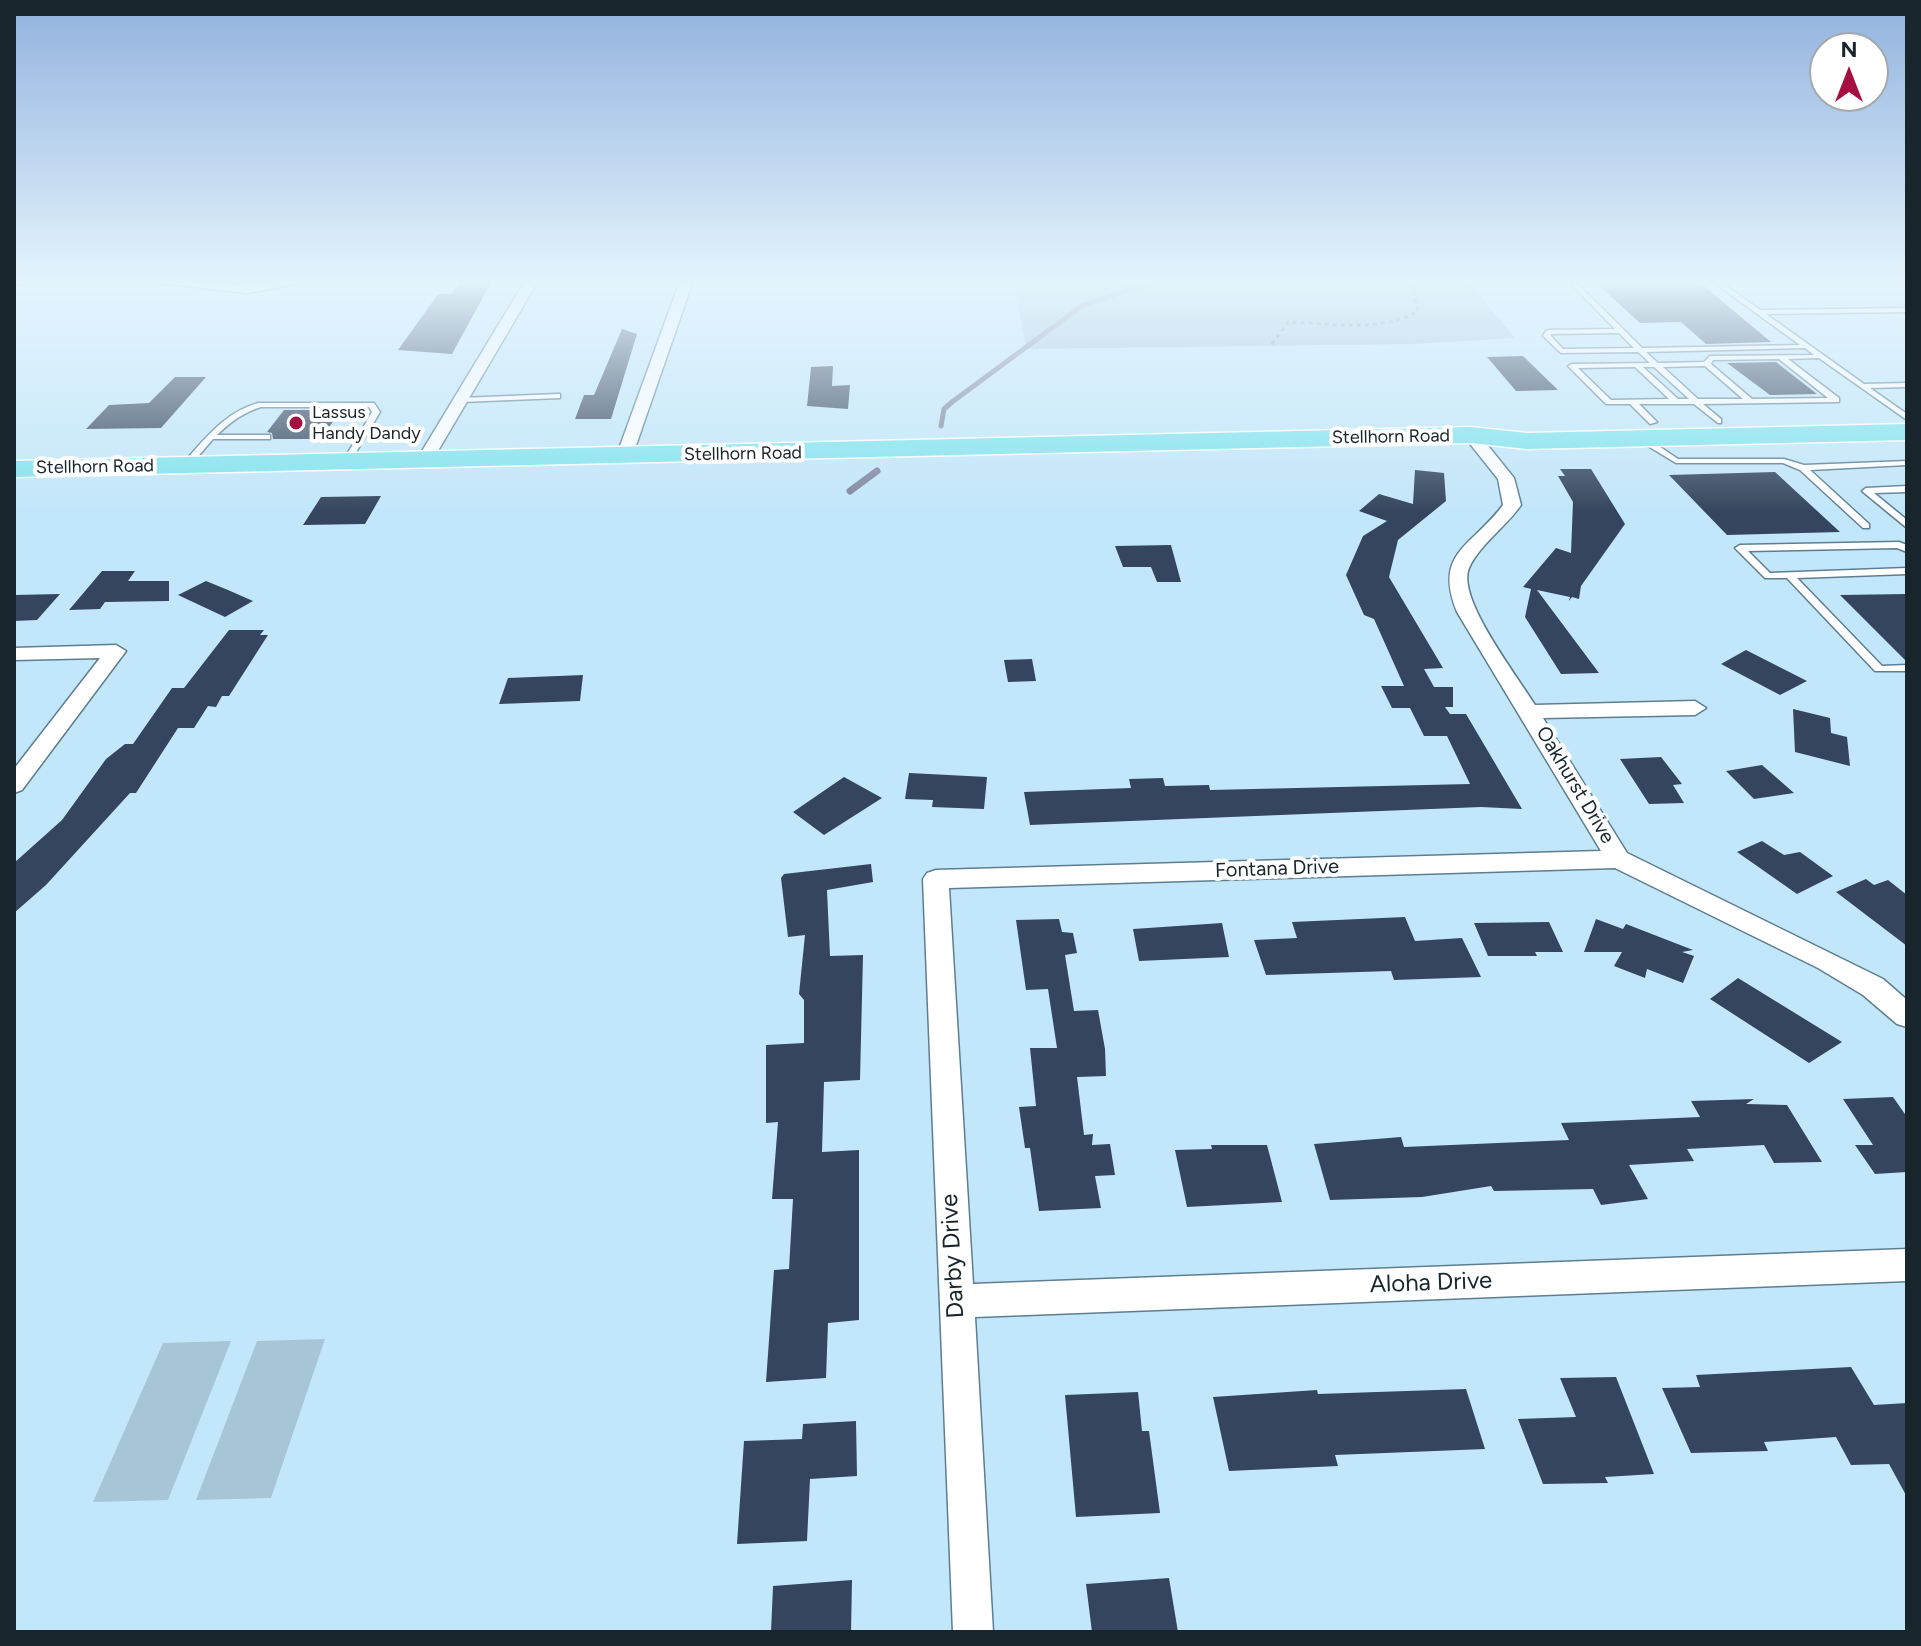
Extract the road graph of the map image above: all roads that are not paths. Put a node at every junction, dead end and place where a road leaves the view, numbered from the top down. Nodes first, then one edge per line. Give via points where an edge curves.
1 (486, 358) edge
2 (660, 358) edge
3 (1649, 358) edge
4 (1723, 358) edge
5 (1782, 358) edge
6 (1821, 358) edge
7 (1707, 364) junction
8 (1637, 365) junction
9 (1657, 365) junction
10 (1907, 385) edge
11 (1864, 386) junction
12 (557, 396) dead end
13 (461, 400) junction
14 (1750, 401) junction
15 (1632, 402) junction
16 (1676, 402) junction
17 (1696, 402) junction
18 (1718, 421) junction
19 (1907, 421) edge
20 (1647, 430) junction
21 (362, 435) junction
22 (1471, 435) junction
23 (328, 436) dead end
24 (211, 437) junction
25 (267, 437) dead end
26 (624, 457) junction
27 (424, 461) junction
28 (346, 462) junction
29 (1907, 463) edge
30 (186, 465) junction
31 (1803, 468) junction
32 (14, 469) edge
33 (1907, 489) edge
34 (1907, 525) edge
35 (1866, 526) dead end
36 (1907, 549) edge
37 (1907, 571) edge
38 (1790, 576) junction
39 (14, 654) edge
40 (1907, 668) edge
41 (1695, 708) dead end
42 (1531, 712) junction
43 (14, 785) edge
44 (1618, 859) junction
45 (936, 879) joint
46 (1907, 1016) edge
47 (1907, 1265) edge
48 (956, 1301) junction
49 (973, 1632) edge

1 - 13 street
2 - 26 street
3 - 9 lane
4 - 7 lane via 1710,358
5 - 14 lane via 1836,400
6 - 11 lane
7 - 9 lane
7 - 14 lane
8 - 9 lane
8 - 15 lane via 1572,366 1609,402
8 - 16 lane
9 - 17 lane
10 - 11 lane
11 - 19 lane
12 - 13 lane
13 - 27 street
14 - 17 lane
15 - 16 lane
15 - 20 lane
16 - 17 lane
17 - 18 lane
18 - 19 main road, Stellhorn Road
18 - 20 main road, Stellhorn Road
19 - 20 main road, Stellhorn Road
20 - 22 main road, Stellhorn Road via 1527,441
20 - 31 lane via 1676,461 1784,461
21 - 23 lane
21 - 24 lane via 376,412 362,403 244,408
21 - 28 lane
22 - 26 main road, Stellhorn Road
22 - 42 street, Oakhurst Drive via 1506,478 1512,505 1456,578 1467,612
24 - 25 lane
24 - 30 lane
26 - 27 main road, Stellhorn Road
27 - 28 main road, Stellhorn Road
28 - 30 main road, Stellhorn Road
29 - 31 lane
30 - 32 main road, Stellhorn Road
31 - 35 lane
33 - 34 lane via 1866,491
36 - 38 lane via 1740,548 1768,576
37 - 38 lane
38 - 40 lane via 1879,669
39 - 43 street via 116,651
41 - 42 street
42 - 44 street, Oakhurst Drive
44 - 45 street, Fontana Drive
44 - 46 street, Oakhurst Drive via 1827,961 1873,987
45 - 48 street, Darby Drive
47 - 48 street, Aloha Drive
48 - 49 street, Darby Drive

